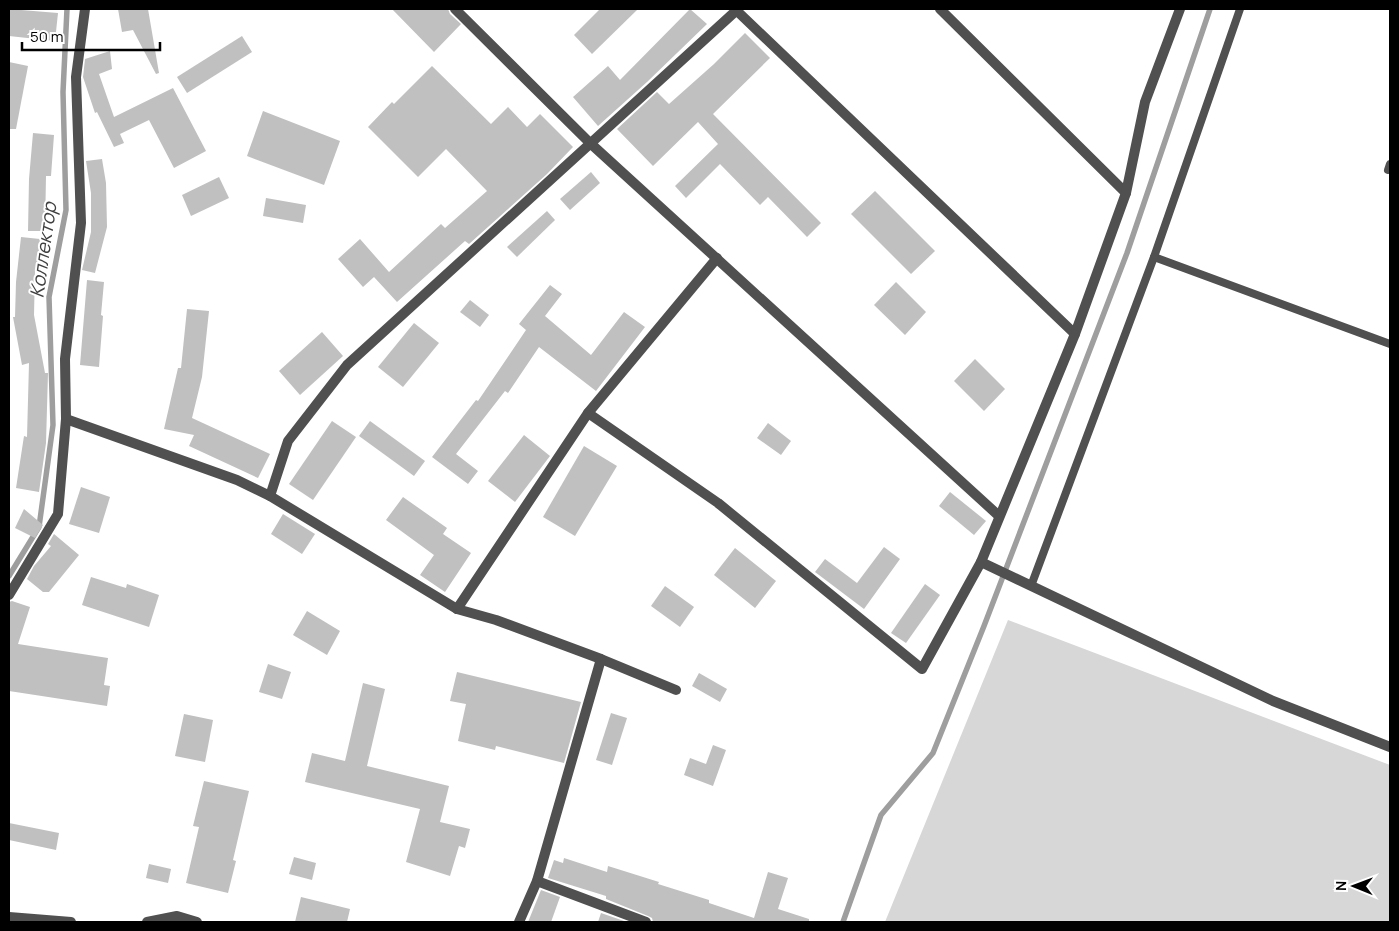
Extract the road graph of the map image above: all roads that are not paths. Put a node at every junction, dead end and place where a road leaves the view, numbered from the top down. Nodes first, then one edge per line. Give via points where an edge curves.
1 (85, 9) edge
2 (455, 9) edge
3 (940, 9) edge
4 (1180, 9) edge
5 (1240, 9) edge
6 (738, 10) edge
7 (590, 143) junction
8 (1126, 193) junction
9 (1154, 257) junction
10 (717, 258) junction
11 (1074, 334) junction
12 (1390, 344) edge
13 (588, 413) junction
14 (66, 419) junction
15 (270, 496) junction
16 (999, 516) junction
17 (981, 562) junction
18 (1032, 586) junction
19 (9, 595) edge
20 (457, 610) junction
21 (601, 659) junction
22 (676, 690) dead end
23 (1390, 747) edge
24 (537, 881) junction
25 (9, 917) edge
26 (72, 922) edge
27 (147, 922) edge
28 (197, 922) edge
29 (519, 922) edge
30 (646, 922) edge

1 - 14 street via 76,77 81,223 65,359
2 - 7 street
3 - 8 street
4 - 8 street via 1145,102
5 - 9 lane
6 - 7 street
6 - 11 street
7 - 10 street
7 - 15 street via 347,365 288,440
8 - 11 street
9 - 12 lane
9 - 18 lane
10 - 13 street
10 - 16 street
11 - 16 street
13 - 17 street via 718,503 922,670
13 - 20 street
14 - 15 street via 237,480
14 - 19 street via 58,514
15 - 20 street
16 - 17 street
17 - 18 street
18 - 23 street via 1273,701
20 - 21 street via 496,620
21 - 22 street
21 - 24 street
24 - 29 street
24 - 30 street
25 - 26 street
27 - 28 street via 177,916

